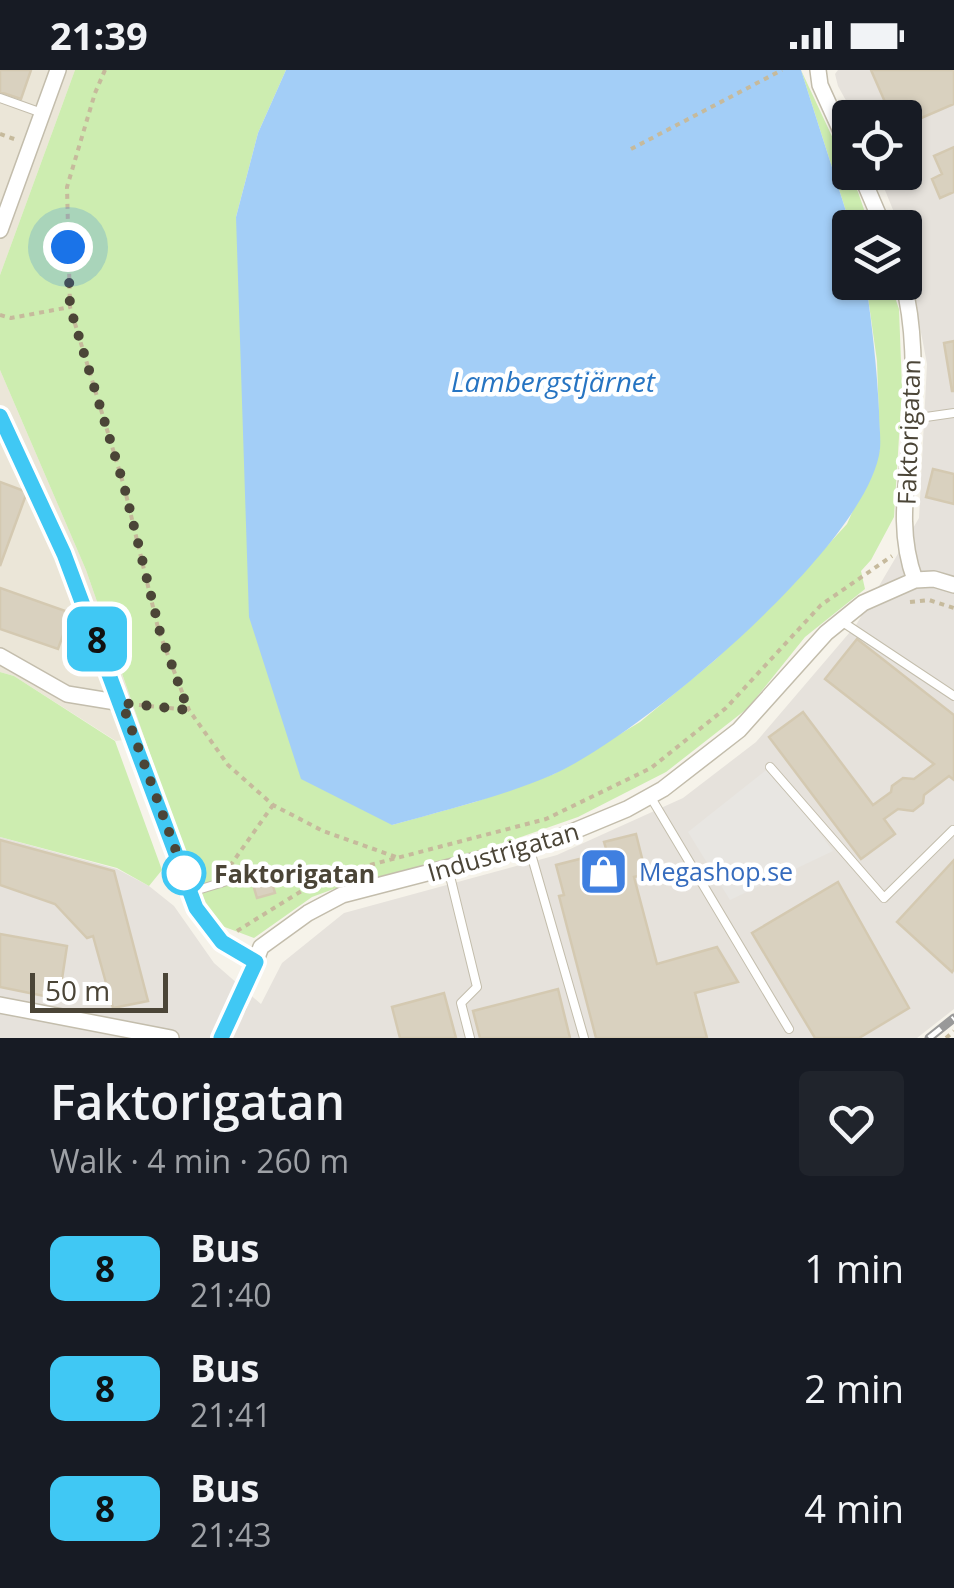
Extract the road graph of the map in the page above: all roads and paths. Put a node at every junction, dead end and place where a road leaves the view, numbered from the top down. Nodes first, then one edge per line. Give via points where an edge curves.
1 (58, 70) edge
2 (105, 70) edge
3 (782, 70) edge
4 (818, 70) edge
5 (0, 98) edge
6 (832, 111) edge
7 (42, 113) junction
8 (630, 149) dead end
9 (0, 230) edge
10 (905, 300) edge
11 (70, 307) junction
12 (0, 315) edge
13 (954, 413) edge
14 (0, 416) edge
15 (912, 419) junction
16 (904, 548) junction
17 (915, 580) junction
18 (954, 585) edge
19 (840, 621) junction
20 (0, 656) edge
21 (954, 696) edge
22 (122, 703) junction
23 (188, 710) junction
24 (770, 767) dead end
25 (650, 796) junction
26 (273, 805) junction
27 (953, 830) edge
28 (528, 848) junction
29 (396, 857) junction
30 (448, 868) junction
31 (264, 870) dead end
32 (217, 884) junction
33 (191, 892) junction
34 (222, 942) junction
35 (256, 962) junction
36 (0, 1006) edge
37 (789, 1029) dead end
38 (954, 1031) edge
39 (171, 1038) edge
40 (220, 1038) edge
41 (470, 1038) edge
42 (584, 1038) edge
43 (946, 1038) edge

1 - 7 street
2 - 11 path via 67,187
3 - 8 path
4 - 6 street
5 - 7 lane
7 - 9 street
10 - 15 street, Faktorigatan
11 - 12 path
11 - 23 path
13 - 15 lane
14 - 22 street
15 - 16 street, Faktorigatan
16 - 17 street, Faktorigatan
16 - 29 path via 821,606 726,708 651,768 546,819
17 - 18 street
17 - 19 street, Industrigatan
19 - 21 lane
19 - 25 street, Industrigatan via 739,730
20 - 22 street via 67,694
22 - 23 path
22 - 33 street
23 - 26 path via 228,766
24 - 27 lane via 884,898
25 - 28 street, Industrigatan
25 - 37 lane
26 - 29 path
26 - 32 path
28 - 30 street, Industrigatan
28 - 42 lane
29 - 34 path via 324,877
30 - 35 street, Industrigatan via 326,902 261,947
30 - 41 lane via 477,987 461,1002
31 - 32 lane
32 - 33 lane
33 - 34 street
34 - 35 street
35 - 40 street, Industrigatan
36 - 39 street
38 - 43 path

